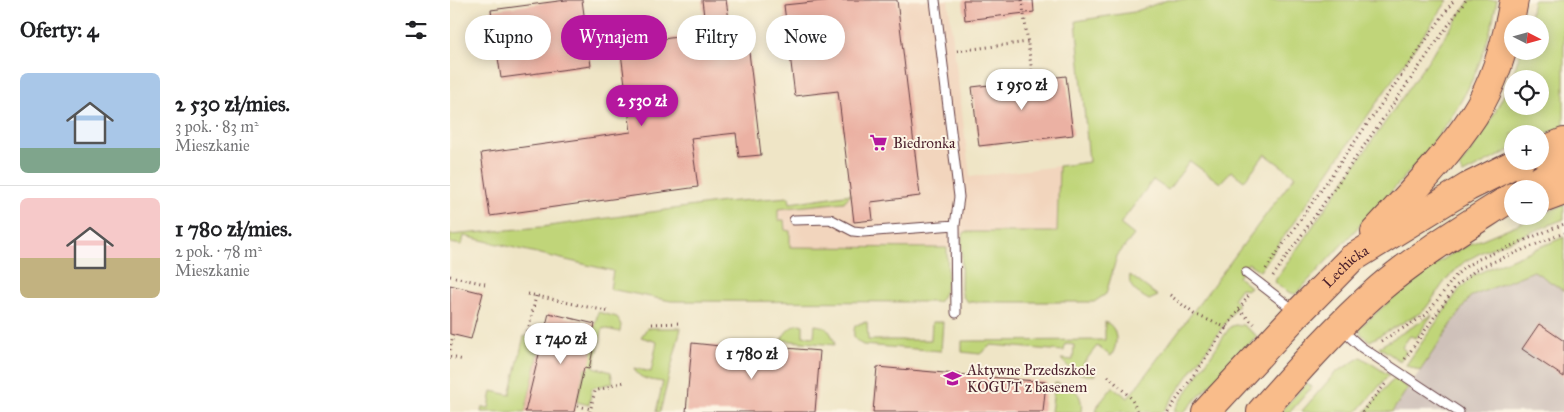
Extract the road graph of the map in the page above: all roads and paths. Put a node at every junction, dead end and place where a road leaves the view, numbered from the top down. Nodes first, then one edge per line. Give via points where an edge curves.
1 (935, 0) edge
2 (1022, 0) edge
3 (1454, 0) edge
4 (1466, 0) edge
5 (1514, 0) edge
6 (1028, 42) junction
7 (963, 50) dead end
8 (1033, 80) dead end
9 (1564, 142) edge
10 (1549, 148) edge
11 (1564, 164) edge
12 (1504, 169) edge
13 (1540, 180) edge
14 (1564, 191) edge
15 (1549, 197) edge
16 (1504, 202) edge
17 (1504, 213) edge
18 (794, 220) dead end
19 (1564, 224) edge
20 (954, 225) junction
21 (1470, 225) junction
22 (1564, 233) edge
23 (1351, 259) junction
24 (1246, 273) dead end
25 (450, 276) edge
26 (1257, 282) junction
27 (485, 284) dead end
28 (1265, 288) junction
29 (528, 294) dead end
30 (1170, 295) dead end
31 (536, 296) junction
32 (1239, 310) junction
33 (1430, 310) dead end
34 (611, 312) dead end
35 (956, 313) dead end
36 (1298, 313) junction
37 (1434, 319) dead end
38 (681, 323) dead end
39 (652, 324) dead end
40 (1257, 327) dead end
41 (1340, 327) junction
42 (1227, 328) junction
43 (540, 334) dead end
44 (454, 335) dead end
45 (450, 350) edge
46 (450, 356) edge
47 (464, 360) dead end
48 (1108, 376) dead end
49 (624, 382) dead end
50 (578, 406) dead end
51 (591, 410) edge
52 (1138, 412) edge
53 (1168, 412) edge
54 (1206, 412) edge
55 (1261, 412) edge
56 (1459, 412) edge

1 - 20 lane via 959,197
2 - 6 path
3 - 26 path
4 - 28 path
5 - 23 main road via 1500,58 1474,115 1438,163
6 - 7 path
6 - 8 path
9 - 10 main road
11 - 13 main road
12 - 23 main road, Lechicka via 1468,187
14 - 15 main road
16 - 21 main road
17 - 21 main road
18 - 20 lane via 830,219 858,232
19 - 33 path via 1468,265 1457,274
20 - 35 lane
21 - 41 main road via 1380,288
22 - 37 path via 1478,268 1456,286
23 - 36 main road, Lechicka
24 - 26 lane
25 - 27 path
26 - 28 lane
26 - 32 path
28 - 36 lane
29 - 31 path
30 - 42 path via 1194,314
31 - 34 path
31 - 43 path via 528,330
32 - 40 path
32 - 42 path
36 - 54 main road, Lechicka
38 - 39 path
41 - 55 main road
41 - 56 lane via 1361,346
42 - 53 path
44 - 45 path
46 - 47 path
48 - 52 path via 1131,398
49 - 51 path via 595,391
50 - 51 path

